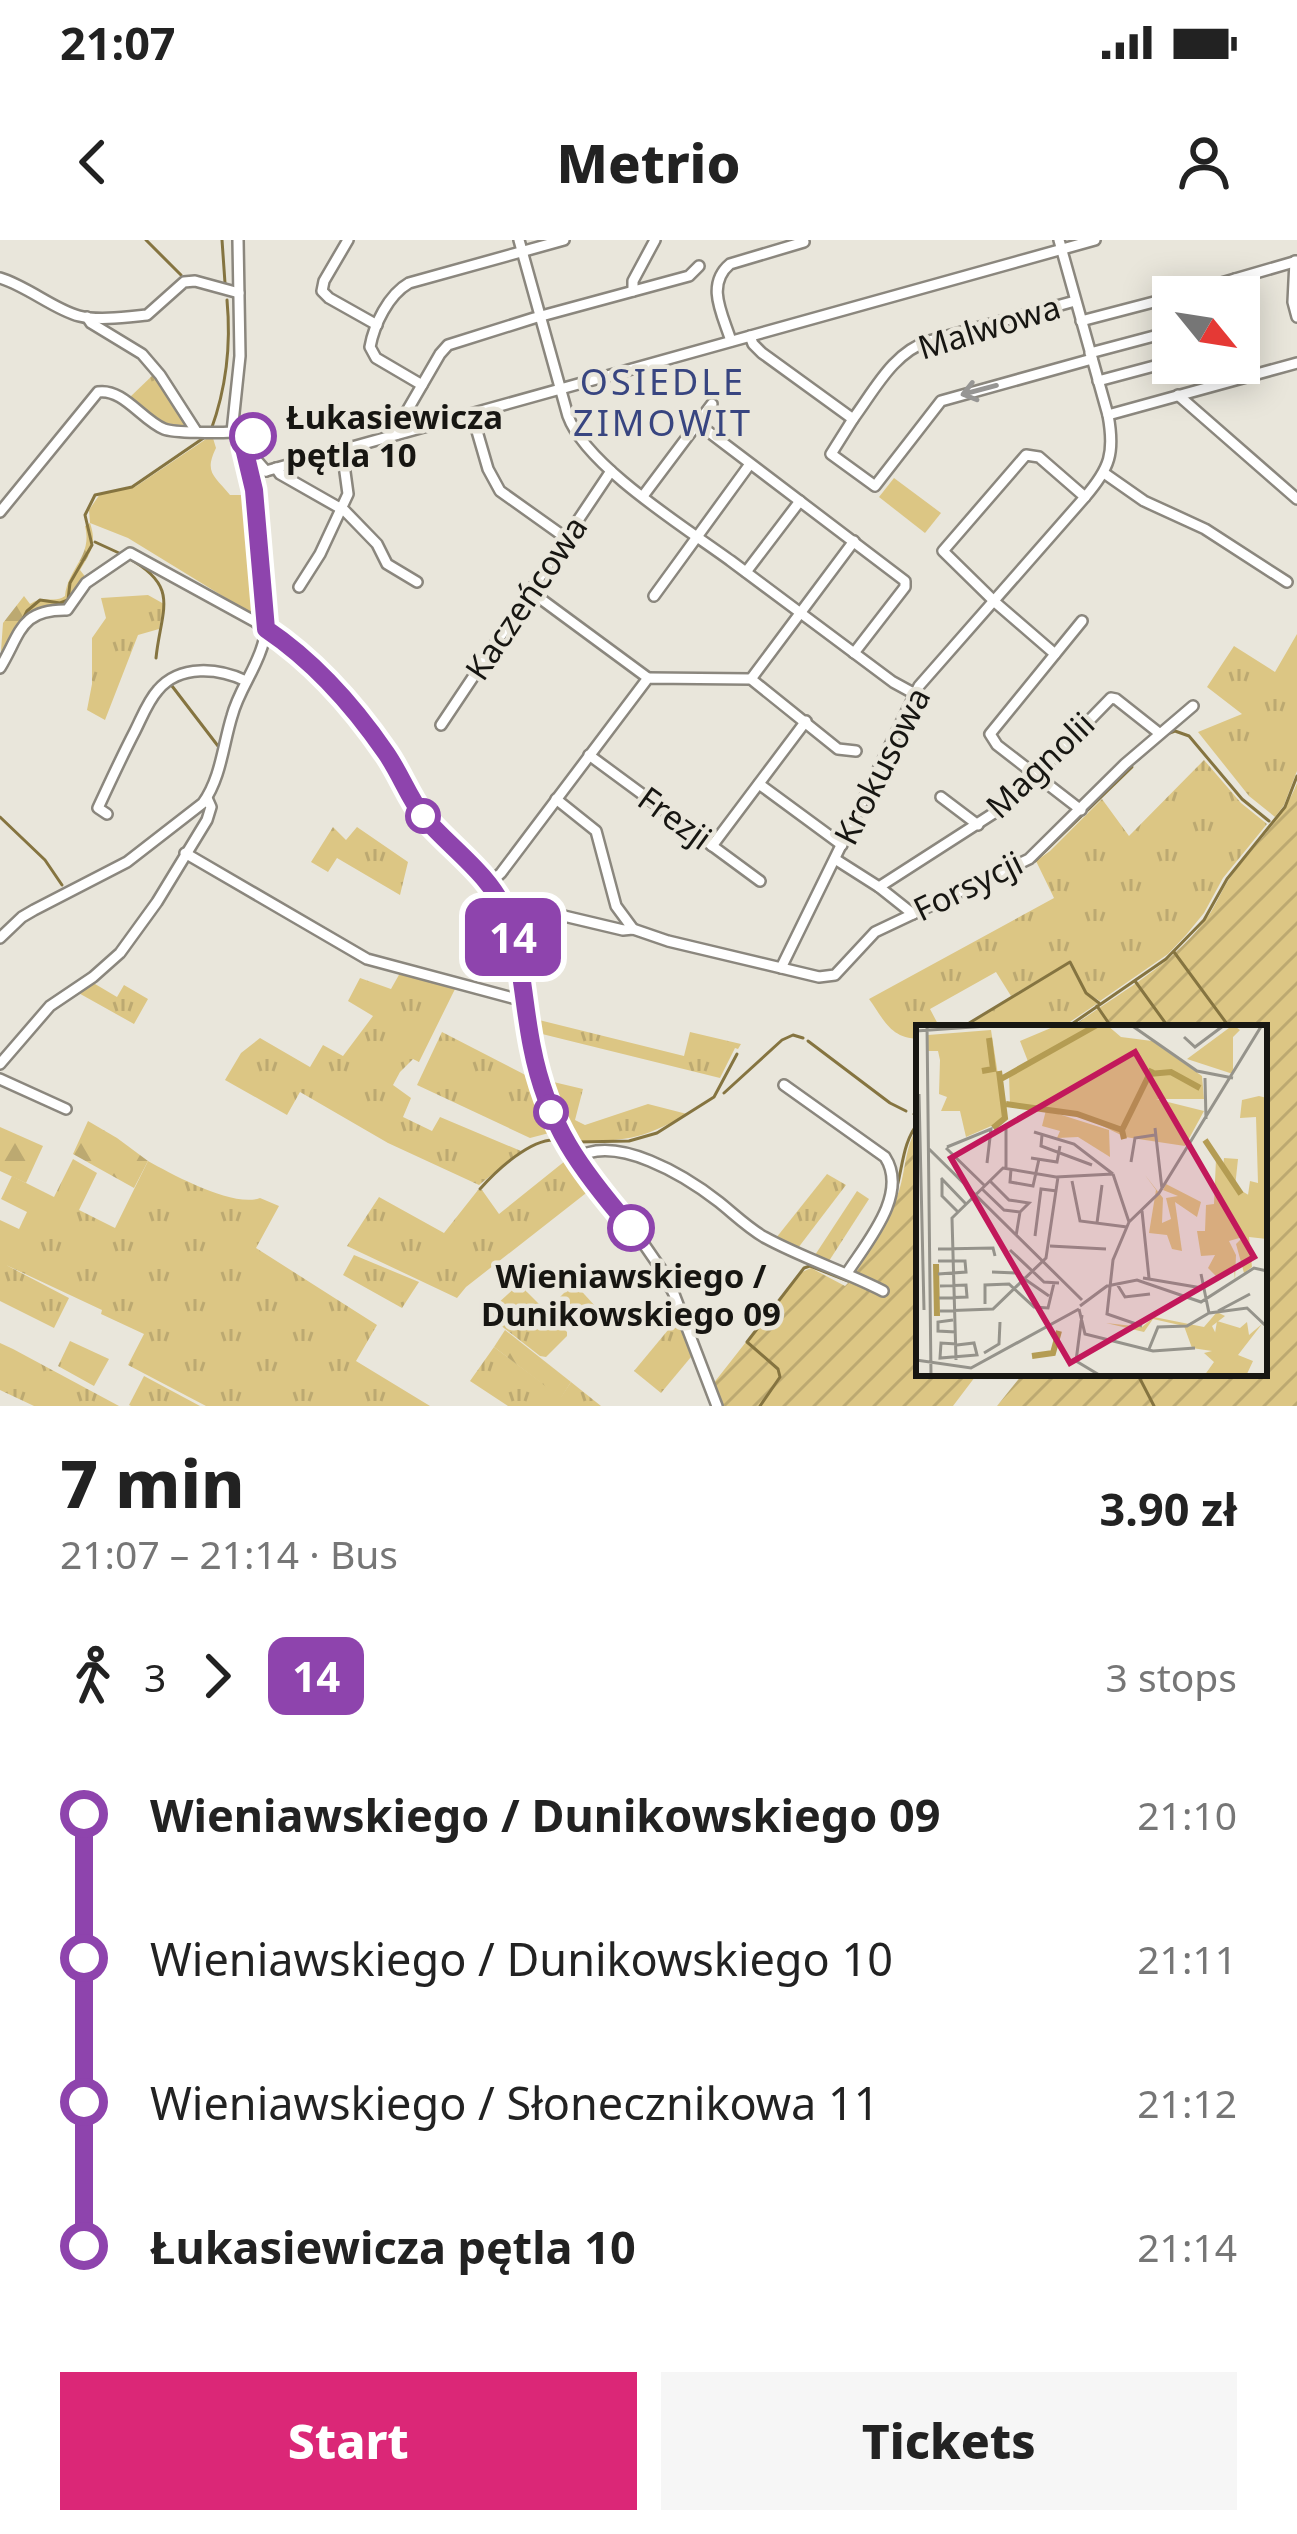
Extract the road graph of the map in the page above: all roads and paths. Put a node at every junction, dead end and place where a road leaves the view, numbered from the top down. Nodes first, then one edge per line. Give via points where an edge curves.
1 (238, 240) edge
2 (348, 240) edge
3 (564, 240) edge
4 (655, 240) edge
5 (803, 240) edge
6 (1095, 240) edge
7 (521, 245) edge
8 (1060, 245) edge
9 (1296, 261) edge
10 (699, 266) dead end
11 (1245, 276) edge
12 (0, 278) edge
13 (633, 291) junction
14 (238, 293) junction
15 (1076, 301) junction
16 (1152, 303) edge
17 (541, 316) junction
18 (87, 317) junction
19 (1297, 317) edge
20 (1082, 321) junction
21 (377, 325) junction
22 (749, 336) junction
23 (1152, 337) edge
24 (731, 341) junction
25 (1091, 356) junction
26 (1297, 362) edge
27 (1152, 367) edge
28 (1098, 381) junction
29 (422, 386) junction
30 (561, 389) junction
31 (1178, 395) junction
32 (712, 404) dead end
33 (472, 414) junction
34 (1108, 416) junction
35 (853, 419) junction
36 (698, 423) junction
37 (205, 431) junction
38 (232, 432) junction
39 (397, 434) junction
40 (244, 448) junction
41 (342, 450) junction
42 (750, 464) junction
43 (271, 470) junction
44 (611, 471) junction
45 (1104, 473) junction
46 (254, 490) junction
47 (643, 496) junction
48 (1085, 497) junction
49 (1297, 499) edge
50 (800, 501) junction
51 (340, 507) junction
52 (0, 512) edge
53 (697, 536) junction
54 (566, 538) junction
55 (854, 541) junction
56 (746, 572) junction
57 (416, 582) dead end
58 (1287, 582) dead end
59 (299, 586) dead end
60 (530, 591) junction
61 (654, 596) dead end
62 (994, 600) junction
63 (800, 613) junction
64 (1082, 621) dead end
65 (266, 629) junction
66 (854, 653) junction
67 (1054, 654) junction
68 (0, 668) edge
69 (648, 678) junction
70 (751, 679) junction
71 (246, 681) junction
72 (915, 694) junction
73 (1193, 706) dead end
74 (806, 722) junction
75 (441, 725) dead end
76 (1159, 733) junction
77 (856, 751) dead end
78 (589, 755) junction
79 (1036, 775) junction
80 (759, 784) junction
81 (941, 797) dead end
82 (207, 798) junction
83 (556, 799) junction
84 (1081, 809) junction
85 (107, 814) dead end
86 (978, 824) junction
87 (842, 845) junction
88 (712, 846) junction
89 (185, 853) junction
90 (835, 859) junction
91 (760, 881) dead end
92 (489, 884) junction
93 (879, 887) junction
94 (505, 910) junction
95 (913, 914) junction
96 (632, 928) junction
97 (0, 938) edge
98 (781, 968) junction
99 (524, 1001) junction
100 (0, 1064) edge
101 (0, 1079) edge
102 (784, 1084) dead end
103 (66, 1109) dead end
104 (575, 1160) junction
105 (847, 1273) junction
106 (884, 1291) dead end
107 (717, 1406) edge

1 - 14 street
2 - 21 street via 322,290
3 - 7 street
4 - 13 street
5 - 24 street via 723,269 715,288
6 - 8 street
7 - 17 street
7 - 21 street via 404,286
8 - 15 street
8 - 22 street
9 - 11 street
9 - 19 street
10 - 13 street
12 - 18 street
13 - 17 street
14 - 18 street via 190,280 147,315
14 - 38 street
15 - 20 street
15 - 35 street, Malwowa via 910,348
16 - 20 street
17 - 29 street via 448,345
17 - 30 street
18 - 37 street via 142,354
20 - 25 street
21 - 29 street via 372,354
22 - 24 street
22 - 35 street
23 - 25 street
24 - 30 street
25 - 28 street
25 -> 35 street via 941,401 875,485 831,454
26 - 31 street
27 - 28 street
28 - 34 street
29 - 39 street
30 - 33 street
30 - 44 street via 577,437
31 - 34 street
31 - 49 street
32 - 36 street
33 - 39 street
33 - 54 street via 500,491
34 - 45 street
36 - 42 street
36 - 47 street
37 - 38 street
37 - 52 street via 163,428 113,393 98,392
38 - 40 street
39 - 41 street
40 - 43 street
40 - 46 street
41 - 43 street
41 - 51 street via 348,489
42 - 50 street
42 - 53 street
43 - 46 street
43 - 51 street
44 - 47 street
44 - 54 street, Kaczeńcowa
45 - 48 street, Krokusowa
45 - 58 street
46 - 65 street
47 - 53 street
48 - 62 street, Krokusowa
48 - 62 street via 1026,455 945,546 944,555
50 - 55 street
50 - 56 street
51 - 57 street via 387,564
51 - 59 street
53 - 56 street
53 - 61 street
54 - 60 street, Kaczeńcowa
55 - 63 street
55 - 66 street via 906,583
56 - 63 street
60 - 69 street
60 - 75 street, Kaczeńcowa
62 - 67 street
62 - 72 street, Krokusowa
63 - 66 street
63 - 70 street
64 - 67 street
65 - 68 street via 127,554 86,583 70,608 33,616
65 - 71 street
65 - 92 street via 333,686 424,817
66 - 72 street
67 - 79 street via 990,734
69 - 70 street
69 - 78 street
70 - 74 street
71 - 82 street
71 - 85 street via 221,671 171,678 113,776 98,808
72 - 87 street, Krokusowa
73 - 76 street, Forsycji
74 - 77 street via 838,749
74 - 80 street
76 - 79 street, Magnolii via 1111,698
76 - 84 street, Forsycji
78 - 83 street
78 - 88 street, Frezji
79 - 84 street
79 - 86 street, Magnolii
80 - 87 street
80 - 88 street
81 - 86 street, Magnolii
82 - 89 street via 212,807
82 - 97 street via 127,862 34,910
83 - 92 street
83 - 96 street via 596,831 616,907
84 - 95 street, Forsycji via 1022,863
86 - 93 street, Magnolii
87 - 90 street, Krokusowa
88 - 91 street, Frezji
89 - 99 street via 367,959
89 - 100 street via 120,953 50,1006
90 - 93 street
90 - 98 street, Krokusowa
92 - 94 street
93 - 95 street
94 - 96 street, Forsycji
94 - 99 street
95 - 98 street, Forsycji via 875,932 830,977
96 - 98 street, Forsycji
99 - 104 street via 543,1089
101 - 103 street
102 - 105 street via 892,1170 883,1213
104 - 105 street via 604,1150 656,1164 768,1239
104 - 107 street via 661,1269
105 - 106 street

